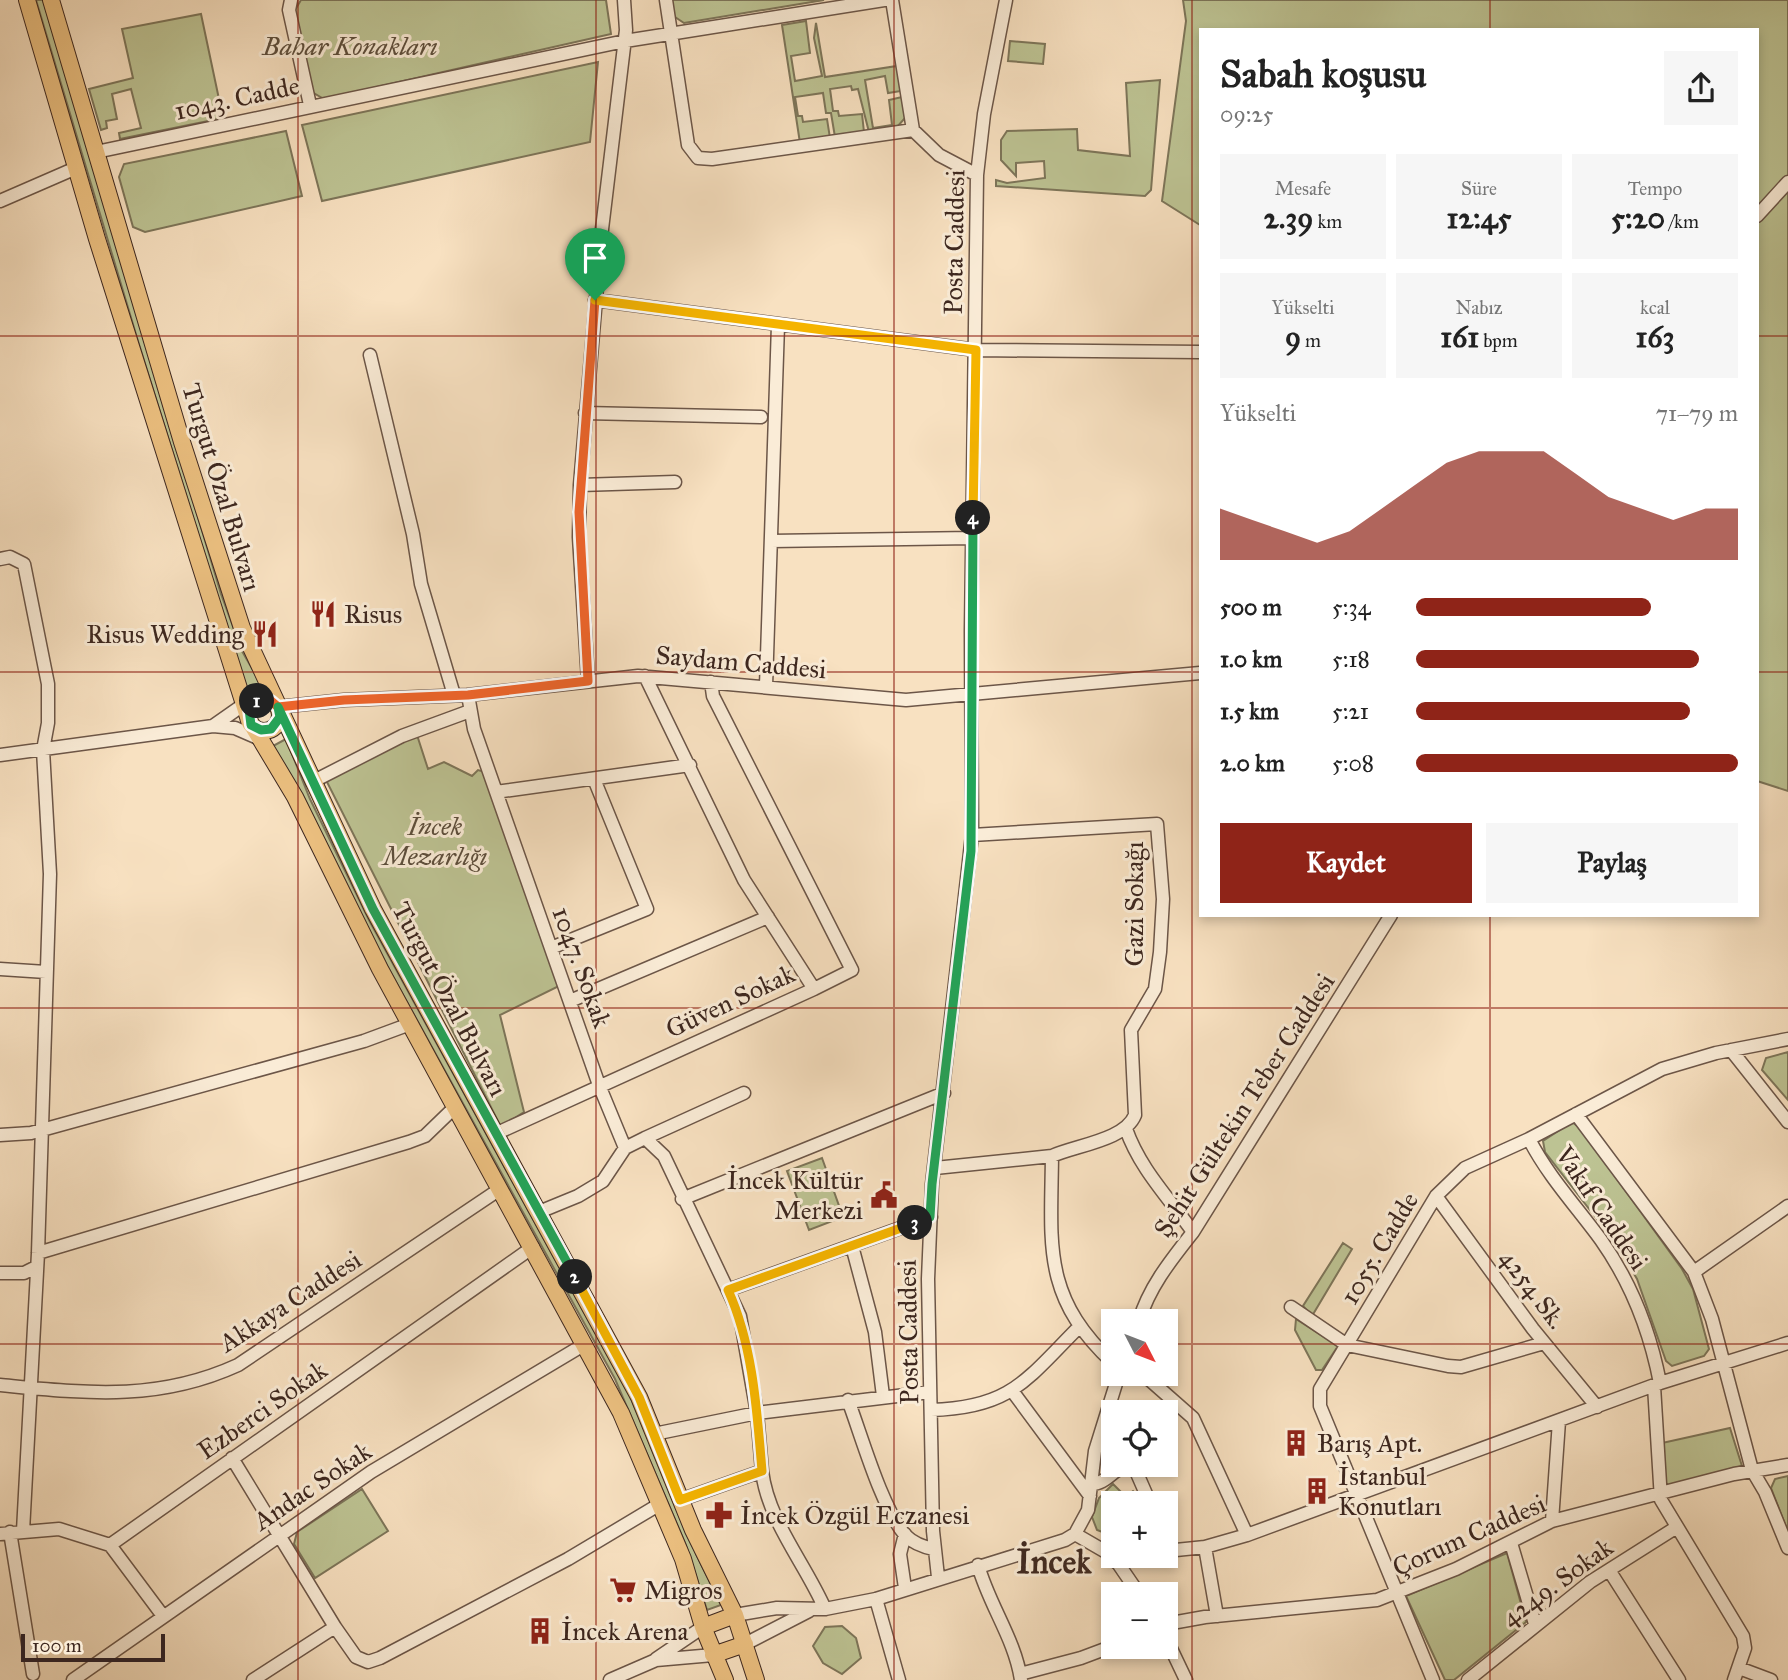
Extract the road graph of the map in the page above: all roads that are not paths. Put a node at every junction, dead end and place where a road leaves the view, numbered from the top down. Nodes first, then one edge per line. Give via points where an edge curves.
1 (27, 0) edge
2 (51, 0) edge
3 (291, 0) edge
4 (624, 0) edge
5 (666, 0) edge
6 (884, 0) edge
7 (892, 0) edge
8 (1006, 0) edge
9 (672, 34) junction
10 (625, 41) junction
11 (310, 106) junction
12 (913, 130) junction
13 (96, 152) junction
14 (76, 168) junction
15 (977, 175) junction
16 (1788, 182) edge
17 (0, 201) edge
18 (1759, 214) edge
19 (595, 300) junction
20 (778, 326) junction
21 (976, 350) junction
22 (1199, 352) edge
23 (370, 355) dead end
24 (585, 414) junction
25 (761, 417) dead end
26 (675, 482) dead end
27 (580, 485) junction
28 (972, 538) junction
29 (771, 541) junction
30 (0, 559) edge
31 (1199, 673) edge
32 (645, 676) junction
33 (588, 681) junction
34 (711, 682) junction
35 (766, 686) junction
36 (454, 695) junction
37 (468, 695) junction
38 (972, 695) junction
39 (278, 707) junction
40 (470, 711) junction
41 (246, 712) junction
42 (213, 726) junction
43 (258, 738) junction
44 (43, 750) junction
45 (0, 755) edge
46 (690, 765) junction
47 (594, 779) junction
48 (312, 782) junction
49 (496, 792) junction
50 (972, 835) junction
51 (768, 917) junction
52 (1390, 917) edge
53 (551, 948) junction
54 (0, 969) edge
55 (46, 972) junction
56 (814, 989) junction
57 (570, 1001) junction
58 (410, 1024) junction
59 (1788, 1039) edge
60 (1731, 1050) junction
61 (600, 1085) junction
62 (744, 1093) dead end
63 (944, 1093) junction
64 (455, 1107) junction
65 (1576, 1114) junction
66 (1788, 1122) edge
67 (1126, 1129) junction
68 (40, 1130) junction
69 (495, 1134) junction
70 (0, 1135) edge
71 (645, 1138) junction
72 (1529, 1139) junction
73 (625, 1147) junction
74 (1052, 1156) junction
75 (935, 1168) junction
76 (500, 1189) junction
77 (1436, 1196) junction
78 (682, 1199) junction
79 (1788, 1206) edge
80 (539, 1212) junction
81 (930, 1217) junction
82 (1193, 1232) junction
83 (852, 1246) junction
84 (533, 1247) junction
85 (38, 1253) junction
86 (36, 1267) junction
87 (1694, 1272) junction
88 (0, 1273) edge
89 (728, 1290) junction
90 (1291, 1307) dead end
91 (1142, 1309) edge
92 (1079, 1327) junction
93 (1544, 1343) junction
94 (1788, 1343) edge
95 (585, 1344) junction
96 (1347, 1345) junction
97 (1101, 1350) edge
98 (1723, 1364) junction
99 (0, 1385) edge
100 (1657, 1385) junction
101 (1115, 1386) edge
102 (1157, 1386) edge
103 (29, 1387) junction
104 (930, 1392) junction
105 (1013, 1392) junction
106 (883, 1396) junction
107 (848, 1400) junction
108 (1597, 1407) junction
109 (931, 1410) junction
110 (757, 1412) junction
111 (1559, 1421) junction
112 (654, 1434) junction
113 (232, 1458) junction
114 (1788, 1465) edge
115 (1752, 1470) junction
116 (762, 1471) junction
117 (1091, 1490) junction
118 (1145, 1491) edge
119 (1355, 1494) junction
120 (1660, 1495) junction
121 (680, 1500) junction
122 (660, 1504) junction
123 (1552, 1521) junction
124 (1677, 1527) junction
125 (11, 1532) edge
126 (280, 1534) junction
127 (905, 1534) junction
128 (1074, 1534) junction
129 (1247, 1535) junction
130 (1511, 1544) junction
131 (110, 1545) junction
132 (1205, 1547) junction
133 (1101, 1548) edge
134 (1788, 1548) edge
135 (934, 1549) junction
136 (1178, 1550) edge
137 (978, 1565) junction
138 (1609, 1570) junction
139 (938, 1577) junction
140 (905, 1588) junction
141 (1395, 1593) junction
142 (876, 1599) junction
143 (825, 1609) junction
144 (809, 1611) junction
145 (735, 1615) junction
146 (163, 1616) junction
147 (1217, 1616) junction
148 (1178, 1622) edge
149 (1535, 1624) junction
150 (335, 1627) junction
151 (703, 1627) junction
152 (745, 1644) junction
153 (1101, 1650) edge
154 (713, 1655) junction
155 (1176, 1659) edge
156 (656, 1660) junction
157 (33, 1674) dead end
158 (1736, 1674) edge
159 (1020, 1677) edge
160 (1677, 1679) edge
161 (73, 1680) edge
162 (253, 1680) edge
163 (611, 1680) edge
164 (725, 1680) edge
165 (756, 1680) edge
166 (899, 1680) edge
167 (1186, 1680) edge
168 (1433, 1680) edge
169 (1468, 1680) edge
170 (1772, 1680) edge

1 - 14 main road, Turgut Özal Bulvarı
2 - 13 main road, Turgut Özal Bulvarı
3 - 11 street via 289,9
4 - 10 street
5 - 9 street
6 - 9 street, 1043. Cadde
7 - 12 street
8 - 15 street, Posta Caddesi
9 - 10 street, 1043. Cadde
9 - 12 street via 688,145 698,158
10 - 11 street, 1043. Cadde
10 - 19 street
11 - 13 street, 1043. Cadde
12 - 15 street via 939,155
13 - 39 main road, Turgut Özal Bulvarı via 224,580
14 - 17 street
14 - 41 main road, Turgut Özal Bulvarı
15 - 21 street, Posta Caddesi
16 - 18 street
19 - 20 street
19 - 24 street
20 - 21 street
20 - 29 street
21 - 22 street
21 - 28 street, Posta Caddesi
23 - 36 street via 421,584
24 - 25 street
24 - 27 street
26 - 27 street
27 - 33 street
28 - 29 street
28 - 38 street, Posta Caddesi
29 - 35 street
30 - 44 street via 10,557 24,564 33,596 49,696
31 - 38 street, Saydam Caddesi
32 - 33 street, Saydam Caddesi
32 - 34 street, Saydam Caddesi
32 - 46 street, Güven Sokak
33 - 37 street, Saydam Caddesi
34 - 35 street, Saydam Caddesi
34 - 56 street via 713,696 852,970
35 - 38 street, Saydam Caddesi via 896,700
36 - 37 street, Saydam Caddesi
36 - 39 street, Saydam Caddesi
37 - 40 street, 1047. Sokak
38 - 50 street, Posta Caddesi
39 - 41 main road via 271,701 256,701
39 - 41 main road via 280,717 271,729 256,729
39 - 48 main road, Turgut Özal Bulvarı
40 - 48 street via 402,736
40 - 49 street, 1047. Sokak
41 - 42 street
41 - 43 main road, Turgut Özal Bulvarı
42 - 43 street
42 - 44 street
43 - 58 main road, Turgut Özal Bulvarı via 295,797
44 - 45 street
44 - 55 street via 50,874
46 - 47 street
46 - 51 street, Güven Sokak via 744,880
47 - 49 street
47 - 53 street via 648,909
48 - 69 main road, Turgut Özal Bulvarı via 391,942
49 - 53 street, 1047. Sokak
50 - 63 street, Posta Caddesi
50 - 67 street, Gazi Sokağı via 1157,824 1163,899 1159,967 1155,989 1132,1023 1137,1105
51 - 56 street, Güven Sokak
51 - 57 street
52 - 82 street, Şehit Gültekin Teber Caddesi
53 - 57 street, 1047. Sokak
54 - 55 street
55 - 68 street
56 - 61 street, Güven Sokak
57 - 61 street, 1047. Sokak
58 - 64 main road, Turgut Özal Bulvarı
58 - 68 street via 364,1041
59 - 60 street, 1055. Cadde
60 - 65 street, 1055. Cadde via 1662,1069
60 - 66 street
61 - 69 street, Güven Sokak
61 - 73 street, 1047. Sokak
62 - 71 street
63 - 75 street, Posta Caddesi
63 - 78 street
64 - 76 main road, Turgut Özal Bulvarı
64 - 85 street via 425,1136 409,1142
65 - 72 street, 1055. Cadde
65 - 87 street
67 - 74 street
67 - 82 street via 1134,1152
68 - 70 street
68 - 85 street
69 - 80 main road, Turgut Özal Bulvarı
71 - 73 street
71 - 78 street via 664,1156
72 - 77 street, 1055. Cadde via 1465,1168
72 - 100 street, Vakıf Caddesi via 1627,1284 1651,1340
73 - 80 street via 603,1181
74 - 75 street
74 - 92 street via 1055,1269 1064,1303
75 - 81 street, Posta Caddesi
76 - 84 main road, Turgut Özal Bulvarı
76 - 103 street, Akkaya Caddesi via 238,1365 209,1379 136,1394
77 - 93 street, 4254 Sk.
77 - 96 street, 1055. Cadde
78 - 89 street
79 - 87 street
80 - 112 main road, Turgut Özal Bulvarı via 639,1397
81 - 83 street
81 - 104 street, Posta Caddesi
82 - 91 street, Şehit Gültekin Teber Caddesi via 1163,1270
83 - 89 street
83 - 106 street via 875,1332
84 - 95 main road, Turgut Özal Bulvarı
84 - 113 street, Ezberci Sokak
85 - 86 street
86 - 88 street via 24,1273
86 - 103 street
87 - 98 street
89 - 110 street via 740,1316
90 - 96 street
92 - 97 street
92 - 105 street
93 - 96 street via 1461,1367
93 - 108 street, 4254 Sk.
94 - 98 street
95 - 122 main road, Turgut Özal Bulvarı
95 - 126 street, Andac Sokak via 371,1472
96 - 119 street, 1055. Cadde via 1320,1389 1320,1398
98 - 100 street
98 - 115 street
99 - 103 street, Akkaya Caddesi
100 - 108 street
100 - 120 street, Vakıf Caddesi
101 - 117 street via 1102,1424
102 - 129 street via 1193,1418
103 - 125 street
104 - 106 street
104 - 109 street, Posta Caddesi
105 - 109 street via 970,1407
105 - 117 street
106 - 107 street
107 - 110 street
107 - 127 street via 886,1500
108 - 111 street
109 - 135 street, Posta Caddesi
110 - 112 street
110 - 116 street
111 - 119 street
111 - 123 street
112 - 121 main road, Turgut Özal Bulvarı
113 - 126 street
113 - 131 street, Ezberci Sokak
114 - 115 street, Çorum Caddesi
115 - 120 street, Çorum Caddesi
115 - 134 street
116 - 121 street
116 - 143 street via 774,1515
117 - 118 street via 1130,1465
117 - 128 street via 1084,1520
119 - 129 street
119 - 141 street, 1055. Cadde
120 - 123 street, Çorum Caddesi
120 - 124 street, Vakıf Caddesi
121 - 145 main road, Turgut Özal Bulvarı
122 - 150 street via 568,1559 380,1658 368,1662 356,1657
122 - 151 main road, Turgut Özal Bulvarı via 683,1559
123 - 130 street, Çorum Caddesi
124 - 138 street, 4249. Sokak
124 - 158 street, Vakıf Caddesi via 1743,1636 1745,1648
125 - 131 street via 59,1529
125 - 157 street
126 - 146 street, Andac Sokak
126 - 150 street
127 - 135 street
127 - 140 street via 900,1554
128 - 133 street
128 - 137 street via 1046,1547
129 - 132 street
130 - 141 street, Çorum Caddesi
130 - 149 street
131 - 146 street
132 - 136 street
132 - 147 street
135 - 139 street, Posta Caddesi
137 - 139 street
137 - 159 street via 987,1597 1010,1638
138 - 149 street, 4249. Sokak
138 - 160 street
139 - 140 street
140 - 142 street
141 - 147 street, Çorum Caddesi via 1355,1604
141 - 168 street, 1055. Cadde
142 - 143 street
142 - 166 street
143 - 144 street
144 - 145 street via 777,1608
144 - 152 street
145 - 151 main road
145 - 152 main road, Turgut Özal Bulvarı
146 - 161 street, Andac Sokak
147 - 148 street, Çorum Caddesi
149 - 169 street, 4249. Sokak
150 - 162 street
151 - 154 main road, Turgut Özal Bulvarı
151 - 156 street
152 - 154 main road
152 - 165 main road, Turgut Özal Bulvarı
153 - 159 street
154 - 156 street
154 - 164 main road, Turgut Özal Bulvarı
155 - 167 street
156 - 163 street
158 - 170 street

